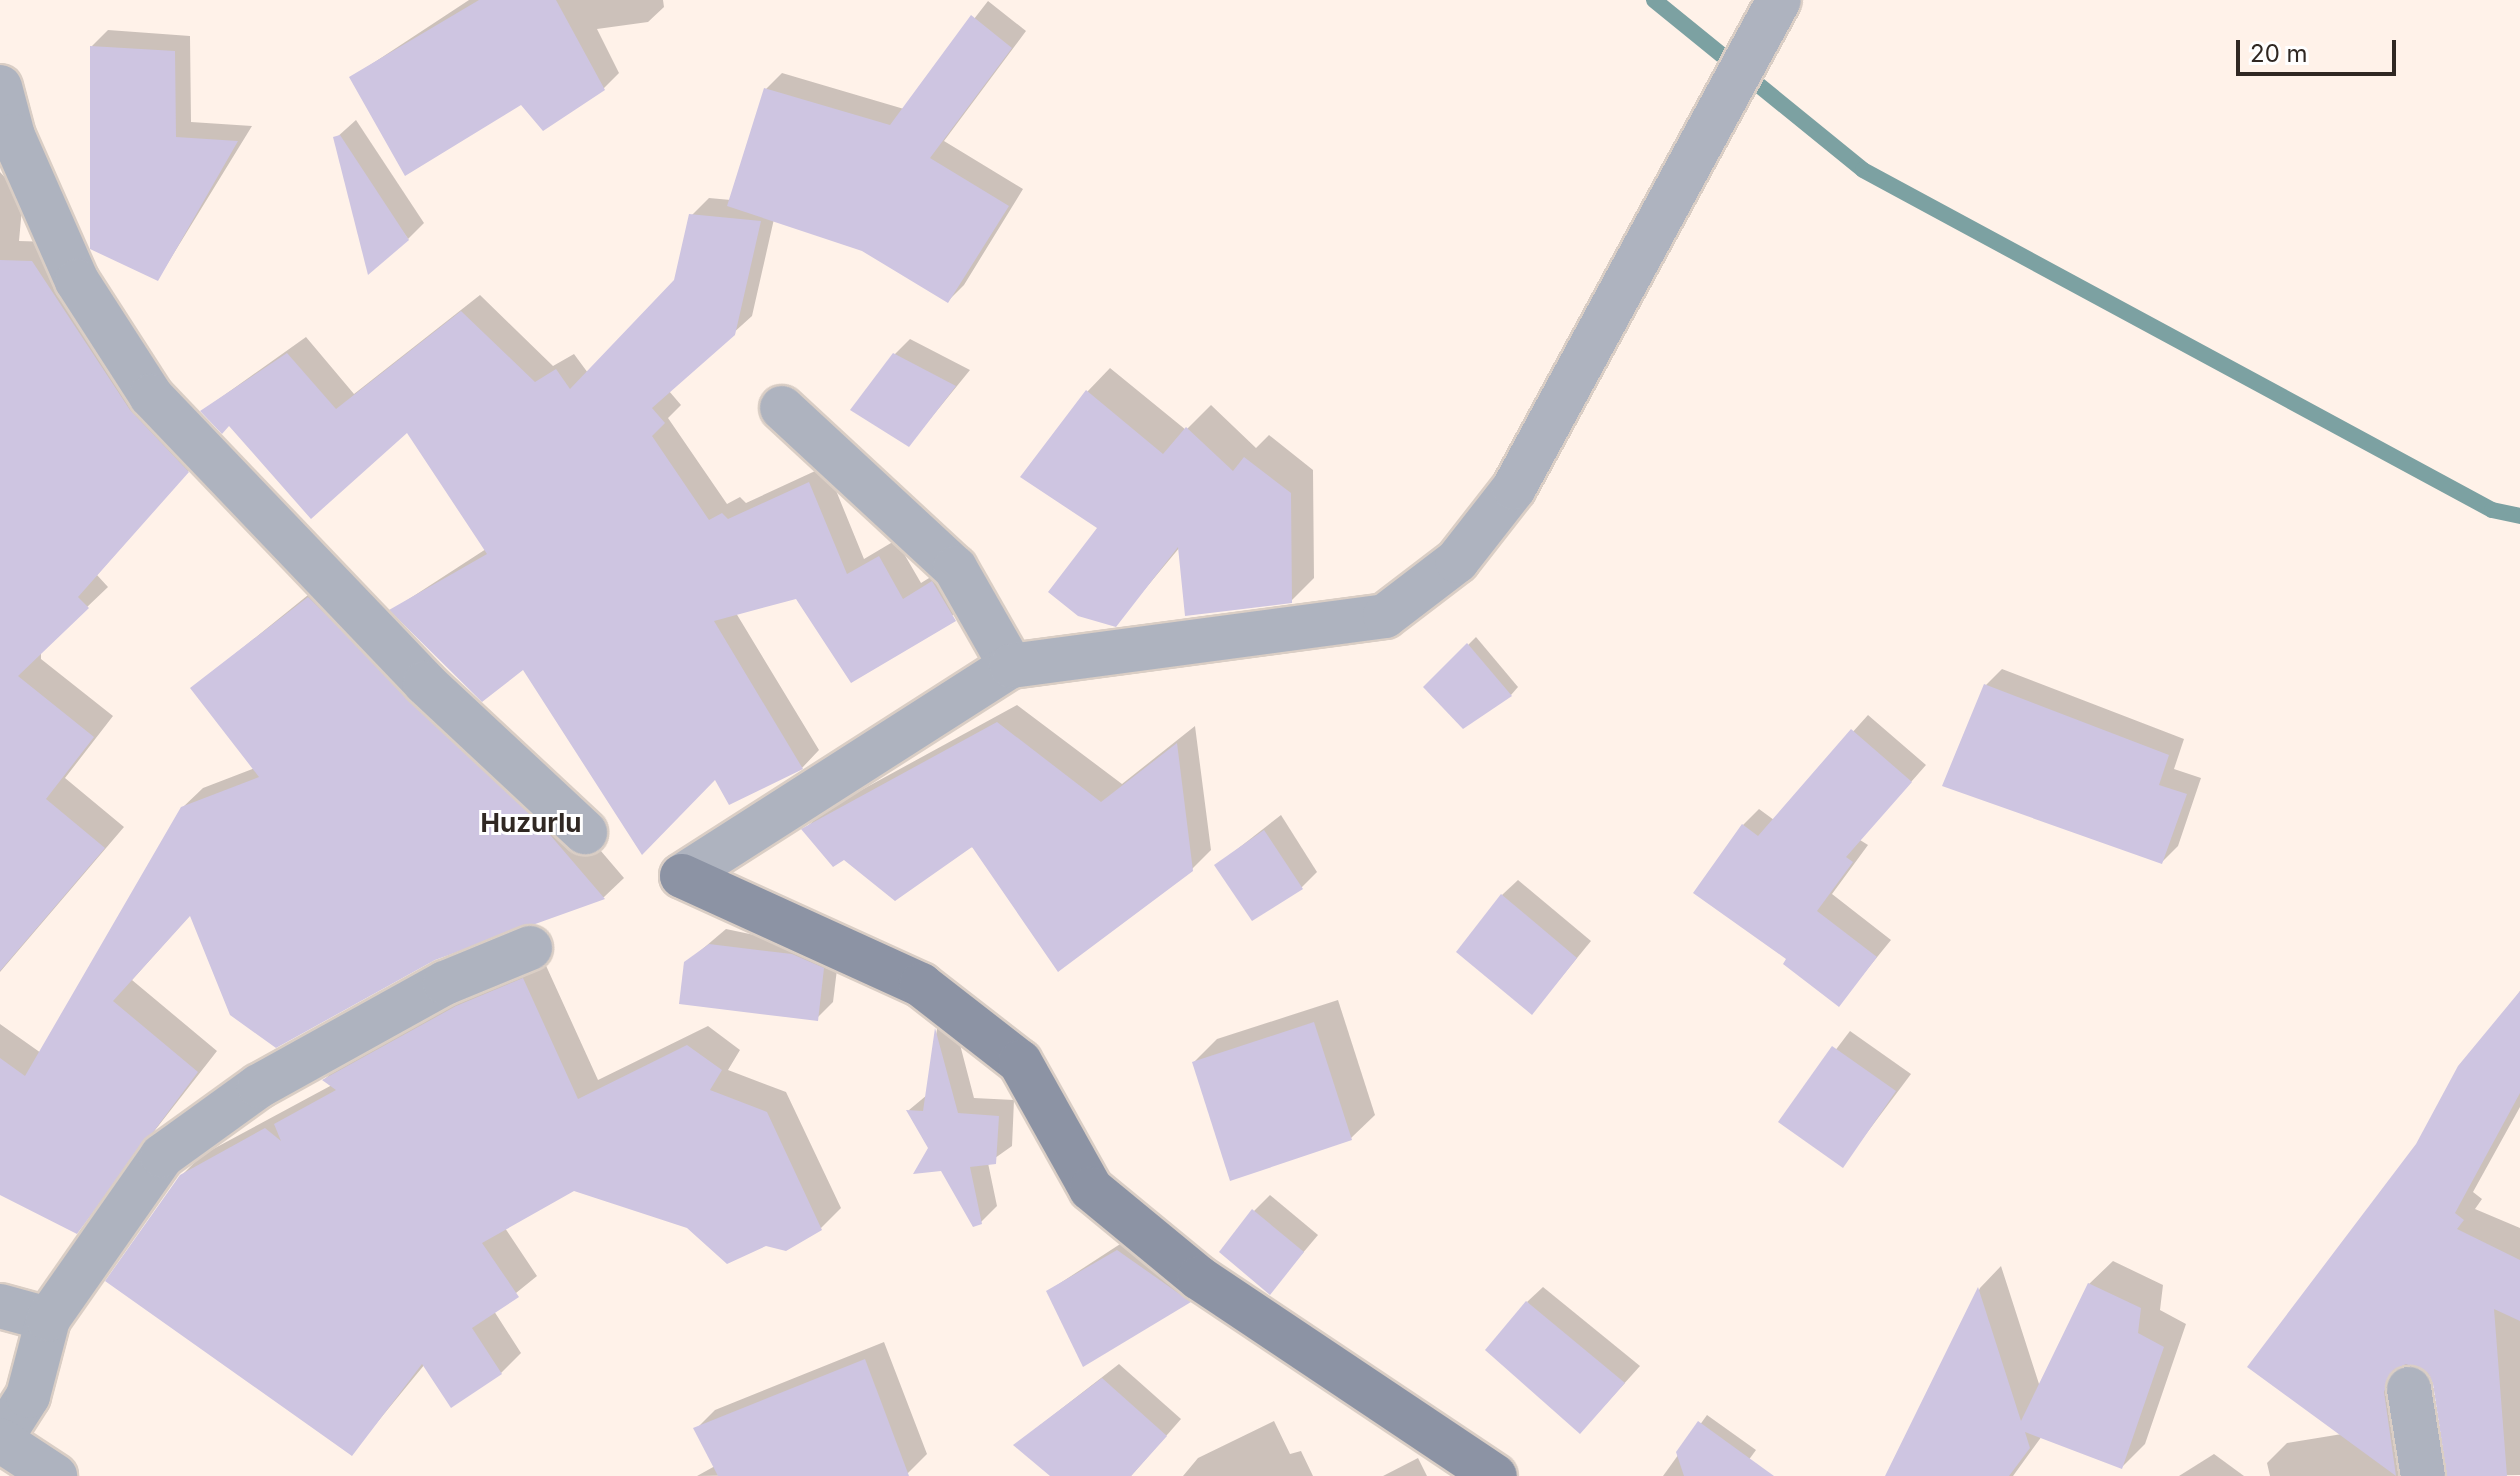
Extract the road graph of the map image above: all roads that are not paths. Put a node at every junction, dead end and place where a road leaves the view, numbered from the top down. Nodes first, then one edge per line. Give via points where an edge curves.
1 (1779, 0) edge
2 (0, 87) edge
3 (782, 408) dead end
4 (1011, 666) junction
5 (585, 832) dead end
6 (530, 948) dead end
7 (0, 1306) edge
8 (48, 1319) junction
9 (2409, 1389) dead end
10 (0, 1440) edge
11 (55, 1476) edge
12 (1495, 1476) edge
13 (2423, 1476) edge

1 - 4 street via 1514,488 1457,561 1385,616
2 - 5 street via 13,136 77,281 151,396 425,683
3 - 4 street via 955,568
4 - 12 street via 682,876 921,985 1020,1062 1091,1189 1199,1278
6 - 8 street via 445,983 259,1086 162,1156
7 - 8 street
8 - 10 street via 28,1396
9 - 13 street
10 - 11 street

